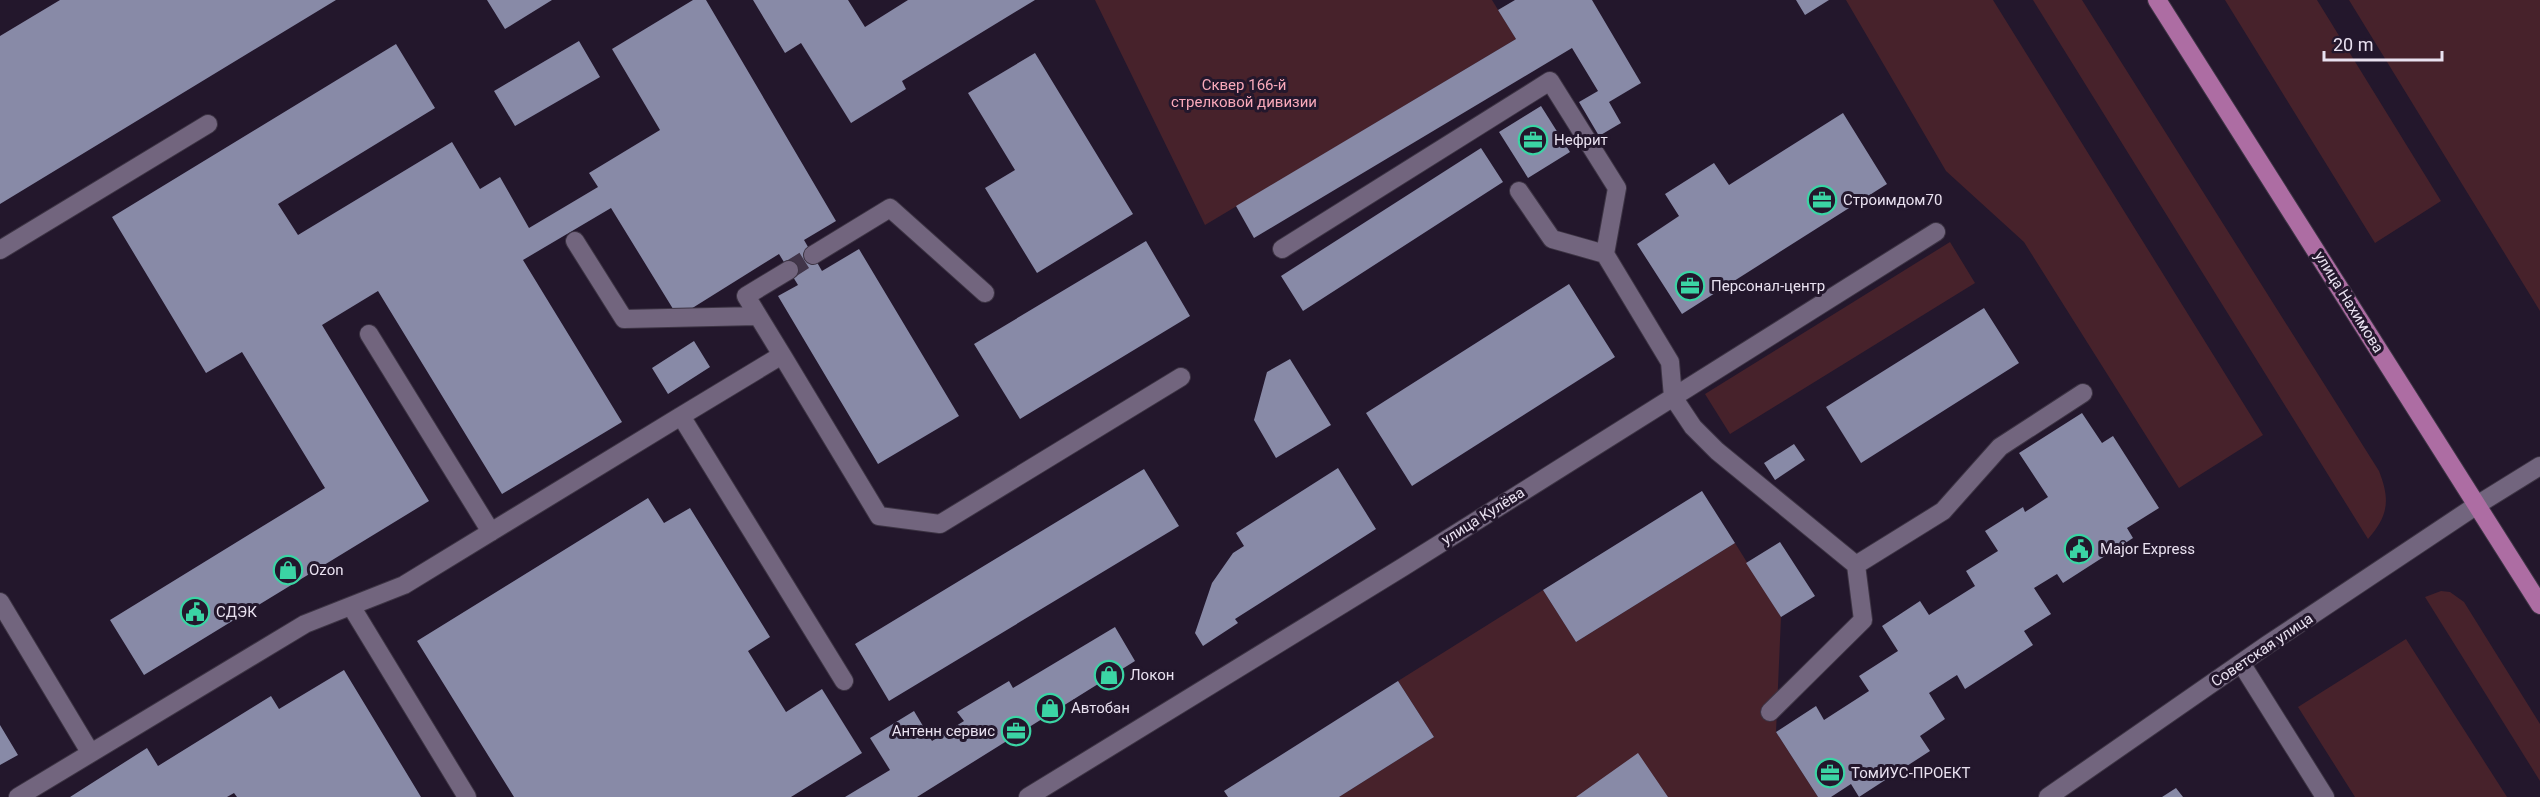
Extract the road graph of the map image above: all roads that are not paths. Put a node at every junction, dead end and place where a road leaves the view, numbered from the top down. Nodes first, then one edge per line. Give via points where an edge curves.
1 (2157, 0) edge
2 (208, 124) dead end
3 (1519, 191) dead end
4 (1936, 232) dead end
5 (575, 241) dead end
6 (1282, 249) dead end
7 (0, 250) edge
8 (1605, 254) junction
9 (813, 255) tunnel mouth
10 (789, 270) tunnel mouth
11 (985, 293) dead end
12 (757, 316) junction
13 (369, 334) dead end
14 (782, 355) junction
15 (1181, 376) dead end
16 (2083, 393) dead end
17 (1673, 397) junction
18 (681, 416) junction
19 (2540, 466) edge
20 (2477, 505) junction
21 (491, 532) junction
22 (1856, 565) junction
23 (0, 602) edge
24 (2540, 605) edge
25 (351, 606) junction
26 (2241, 663) junction
27 (844, 681) dead end
28 (1770, 712) dead end
29 (90, 752) junction
30 (18, 797) edge
31 (467, 797) edge
32 (1028, 797) edge
33 (2048, 797) edge
34 (2325, 797) edge

1 - 20 main road, улица Нахимова
2 - 7 street
3 - 8 street via 1552,239
4 - 17 street, улица Кулёва
5 - 12 street via 624,319
6 - 8 street via 1550,81 1617,188
8 - 17 street via 1670,362
9 - 11 street via 890,208
10 - 12 street via 746,296
12 - 14 street
13 - 21 street
14 - 15 street via 879,516 940,524
14 - 18 street
16 - 22 street via 2000,447 1943,512
17 - 22 street via 1693,427 1717,451
17 - 32 street, улица Кулёва
18 - 21 street
18 - 27 street
19 - 20 street, Советская улица
20 - 24 main road, улица Нахимова
20 - 26 street, Советская улица
21 - 25 street via 404,585
22 - 28 street via 1863,621
23 - 29 street
25 - 29 street via 306,624
25 - 31 street
26 - 33 street, Советская улица
26 - 34 street
29 - 30 street

